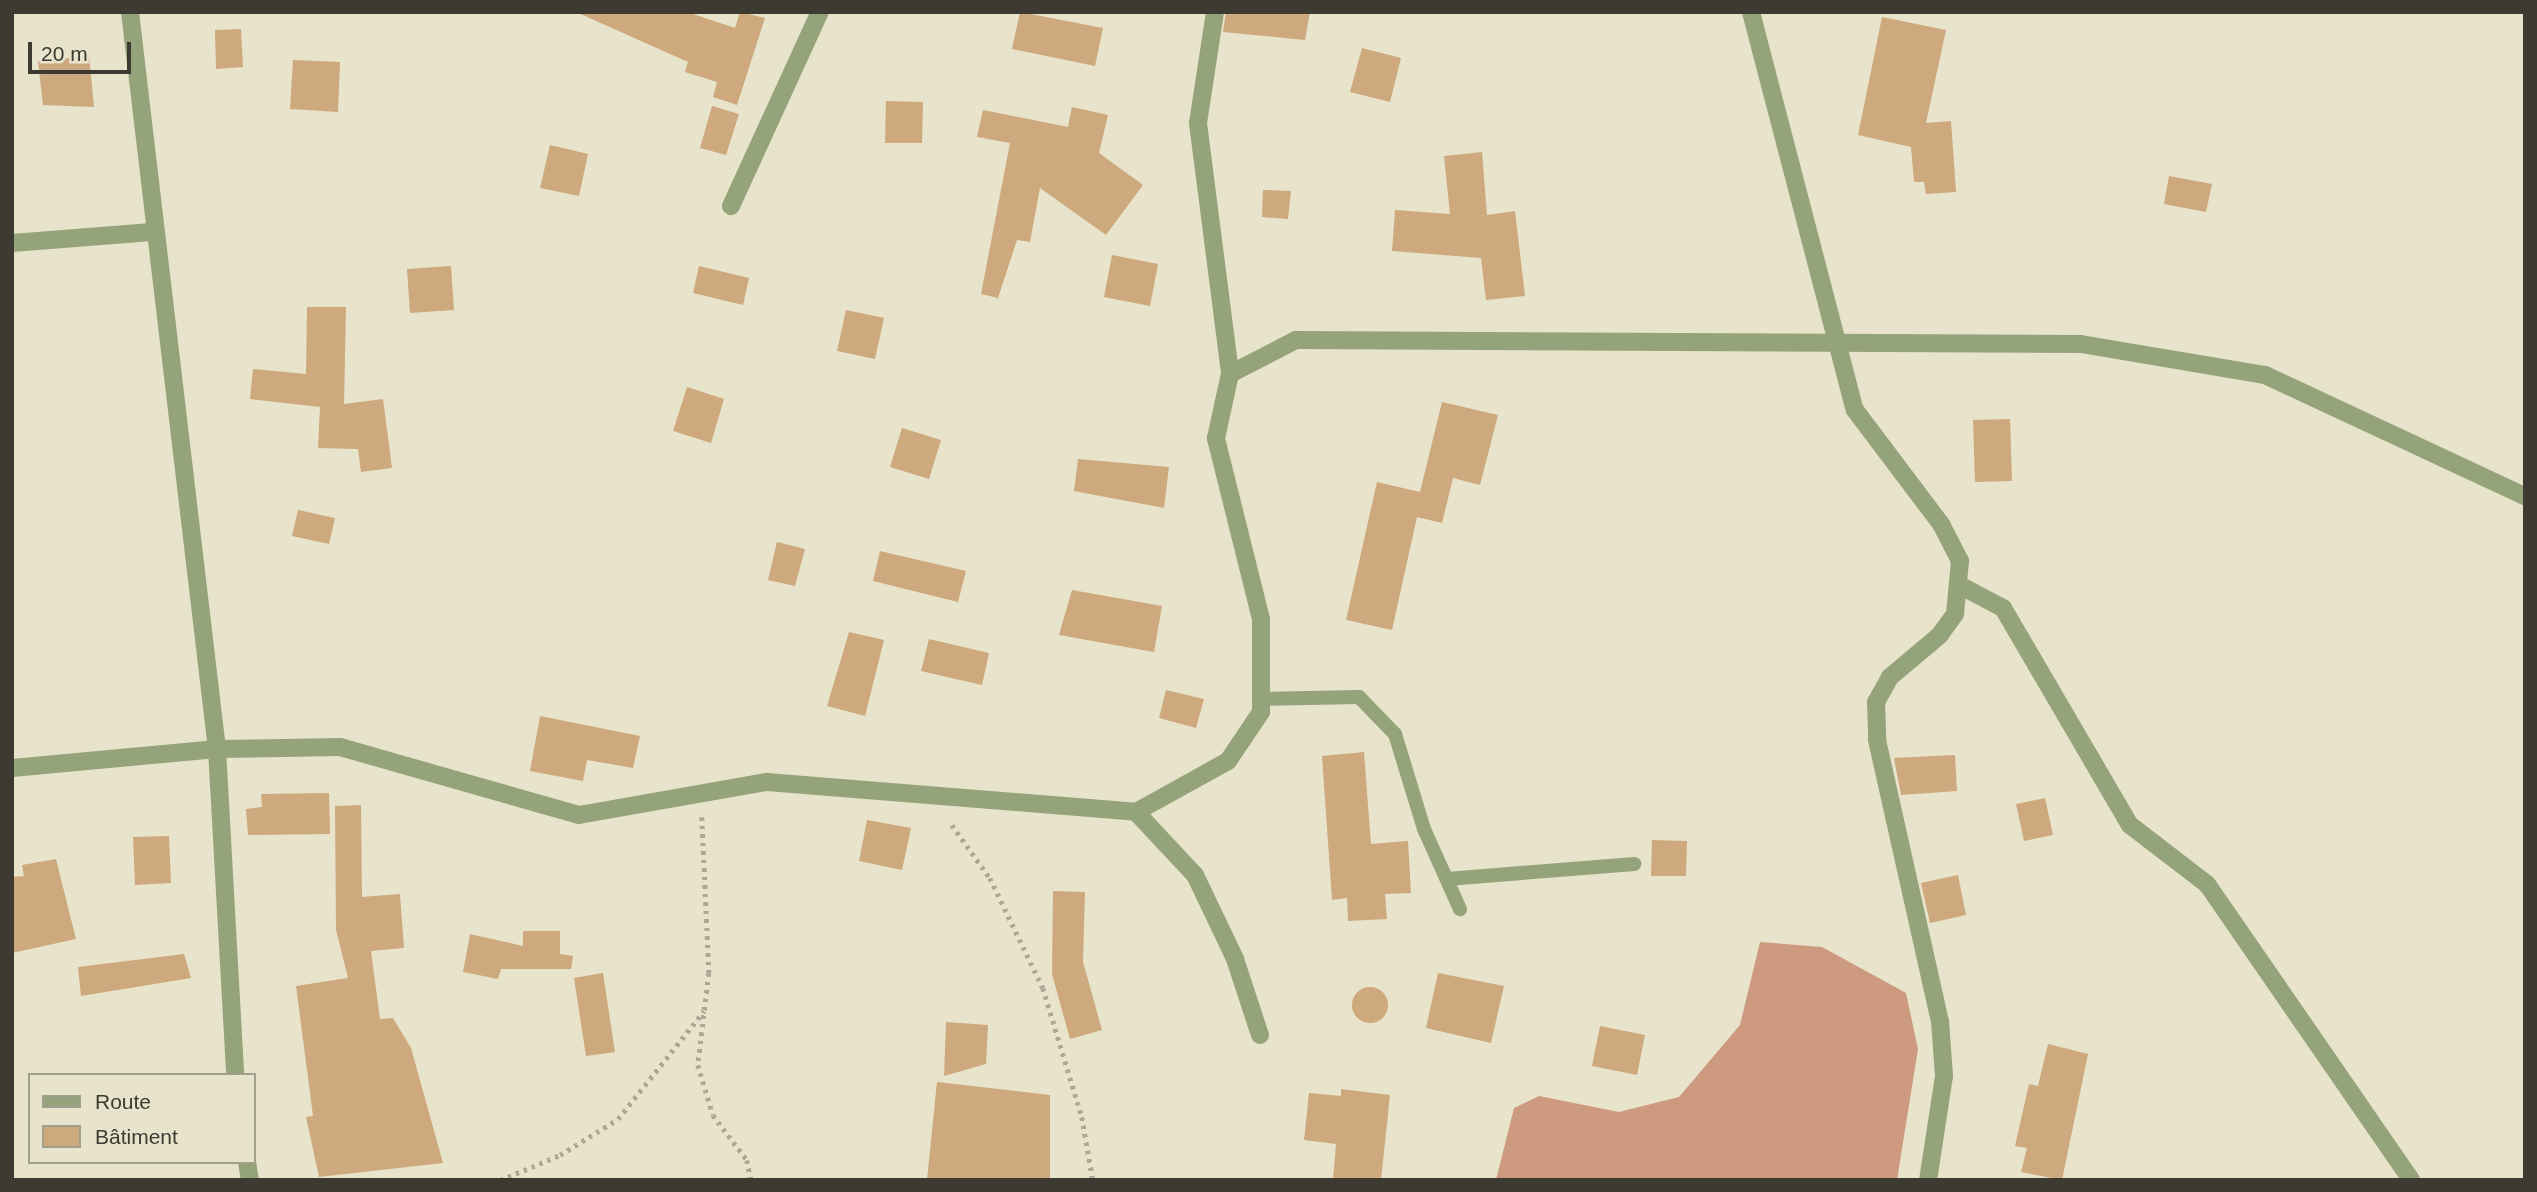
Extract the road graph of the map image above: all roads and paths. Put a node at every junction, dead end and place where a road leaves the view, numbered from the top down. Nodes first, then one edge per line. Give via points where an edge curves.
1 (130, 12) edge
2 (820, 12) edge
3 (1215, 12) edge
4 (1751, 12) edge
5 (731, 206) dead end
6 (152, 232) junction
7 (12, 243) edge
8 (1835, 338) junction
9 (1230, 374) junction
10 (2525, 496) edge
11 (1963, 587) junction
12 (1261, 699) junction
13 (217, 749) junction
14 (12, 768) edge
15 (701, 794) junction
16 (932, 795) junction
17 (1136, 812) junction
18 (1634, 864) dead end
19 (1447, 879) junction
20 (1460, 909) dead end
21 (704, 1010) junction
22 (1260, 1035) dead end
23 (234, 1073) edge
24 (500, 1180) edge
25 (751, 1180) edge
26 (1093, 1180) edge
27 (1928, 1180) edge
28 (2410, 1180) edge

1 - 6 street
2 - 5 street
3 - 9 street via 1198,122
4 - 8 street
6 - 7 street
6 - 13 street
8 - 9 street via 1296,340
8 - 10 street via 2081,344 2265,375
8 - 11 street via 1855,410 1955,543
9 - 12 street via 1216,438 1261,619
11 - 27 street via 1940,635 1889,677 1876,702 1877,740 1940,1021 1944,1076
11 - 28 street via 2003,608 2130,825 2207,884
12 - 17 street via 1261,712 1228,761
12 - 19 lane via 1359,697 1395,734
13 - 14 street
13 - 15 street via 340,747 579,815
13 - 23 street
15 - 16 street via 767,782
15 - 21 path via 709,972
16 - 17 street
16 - 26 path via 990,878 1043,988 1082,1117
17 - 22 street via 1195,875 1235,959
18 - 19 lane
19 - 20 lane
21 - 24 path via 618,1119 560,1155
21 - 25 path via 698,1065 713,1115 747,1160

